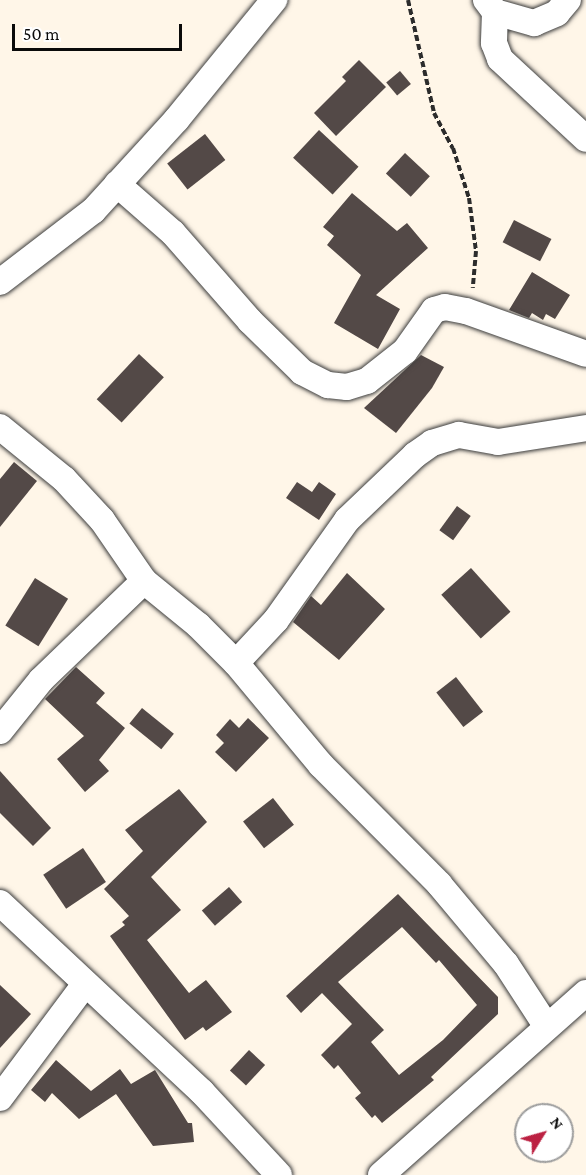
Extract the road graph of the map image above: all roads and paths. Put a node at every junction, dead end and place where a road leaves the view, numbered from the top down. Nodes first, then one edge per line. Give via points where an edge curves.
1 (274, 0) edge
2 (408, 0) edge
3 (568, 0) edge
4 (491, 6) edge
5 (586, 139) edge
6 (117, 184) junction
7 (0, 282) edge
8 (466, 311) junction
9 (586, 354) edge
10 (0, 427) edge
11 (586, 428) edge
12 (144, 581) junction
13 (236, 663) junction
14 (0, 731) edge
15 (0, 903) edge
16 (85, 984) junction
17 (586, 993) edge
18 (548, 1027) junction
19 (0, 1098) edge
20 (279, 1175) edge
21 (381, 1175) edge

1 - 6 street via 177,119
2 - 8 path via 434,113 453,148 469,198 476,251 473,294
3 - 4 street via 557,13 534,23
4 - 5 street via 494,43 500,58
6 - 7 street via 74,228
6 - 8 street via 173,233 250,321 302,372 328,385 347,387 386,369 405,351 434,310 445,307
8 - 9 street
10 - 12 street via 39,456 83,499
11 - 13 street via 498,442 459,435 432,443 386,480 347,520 276,620
12 - 13 street via 198,625
12 - 14 street via 41,680
13 - 18 street via 321,765 439,884 486,938
15 - 16 street
16 - 19 street
16 - 20 street via 202,1092
17 - 18 street
18 - 21 street

